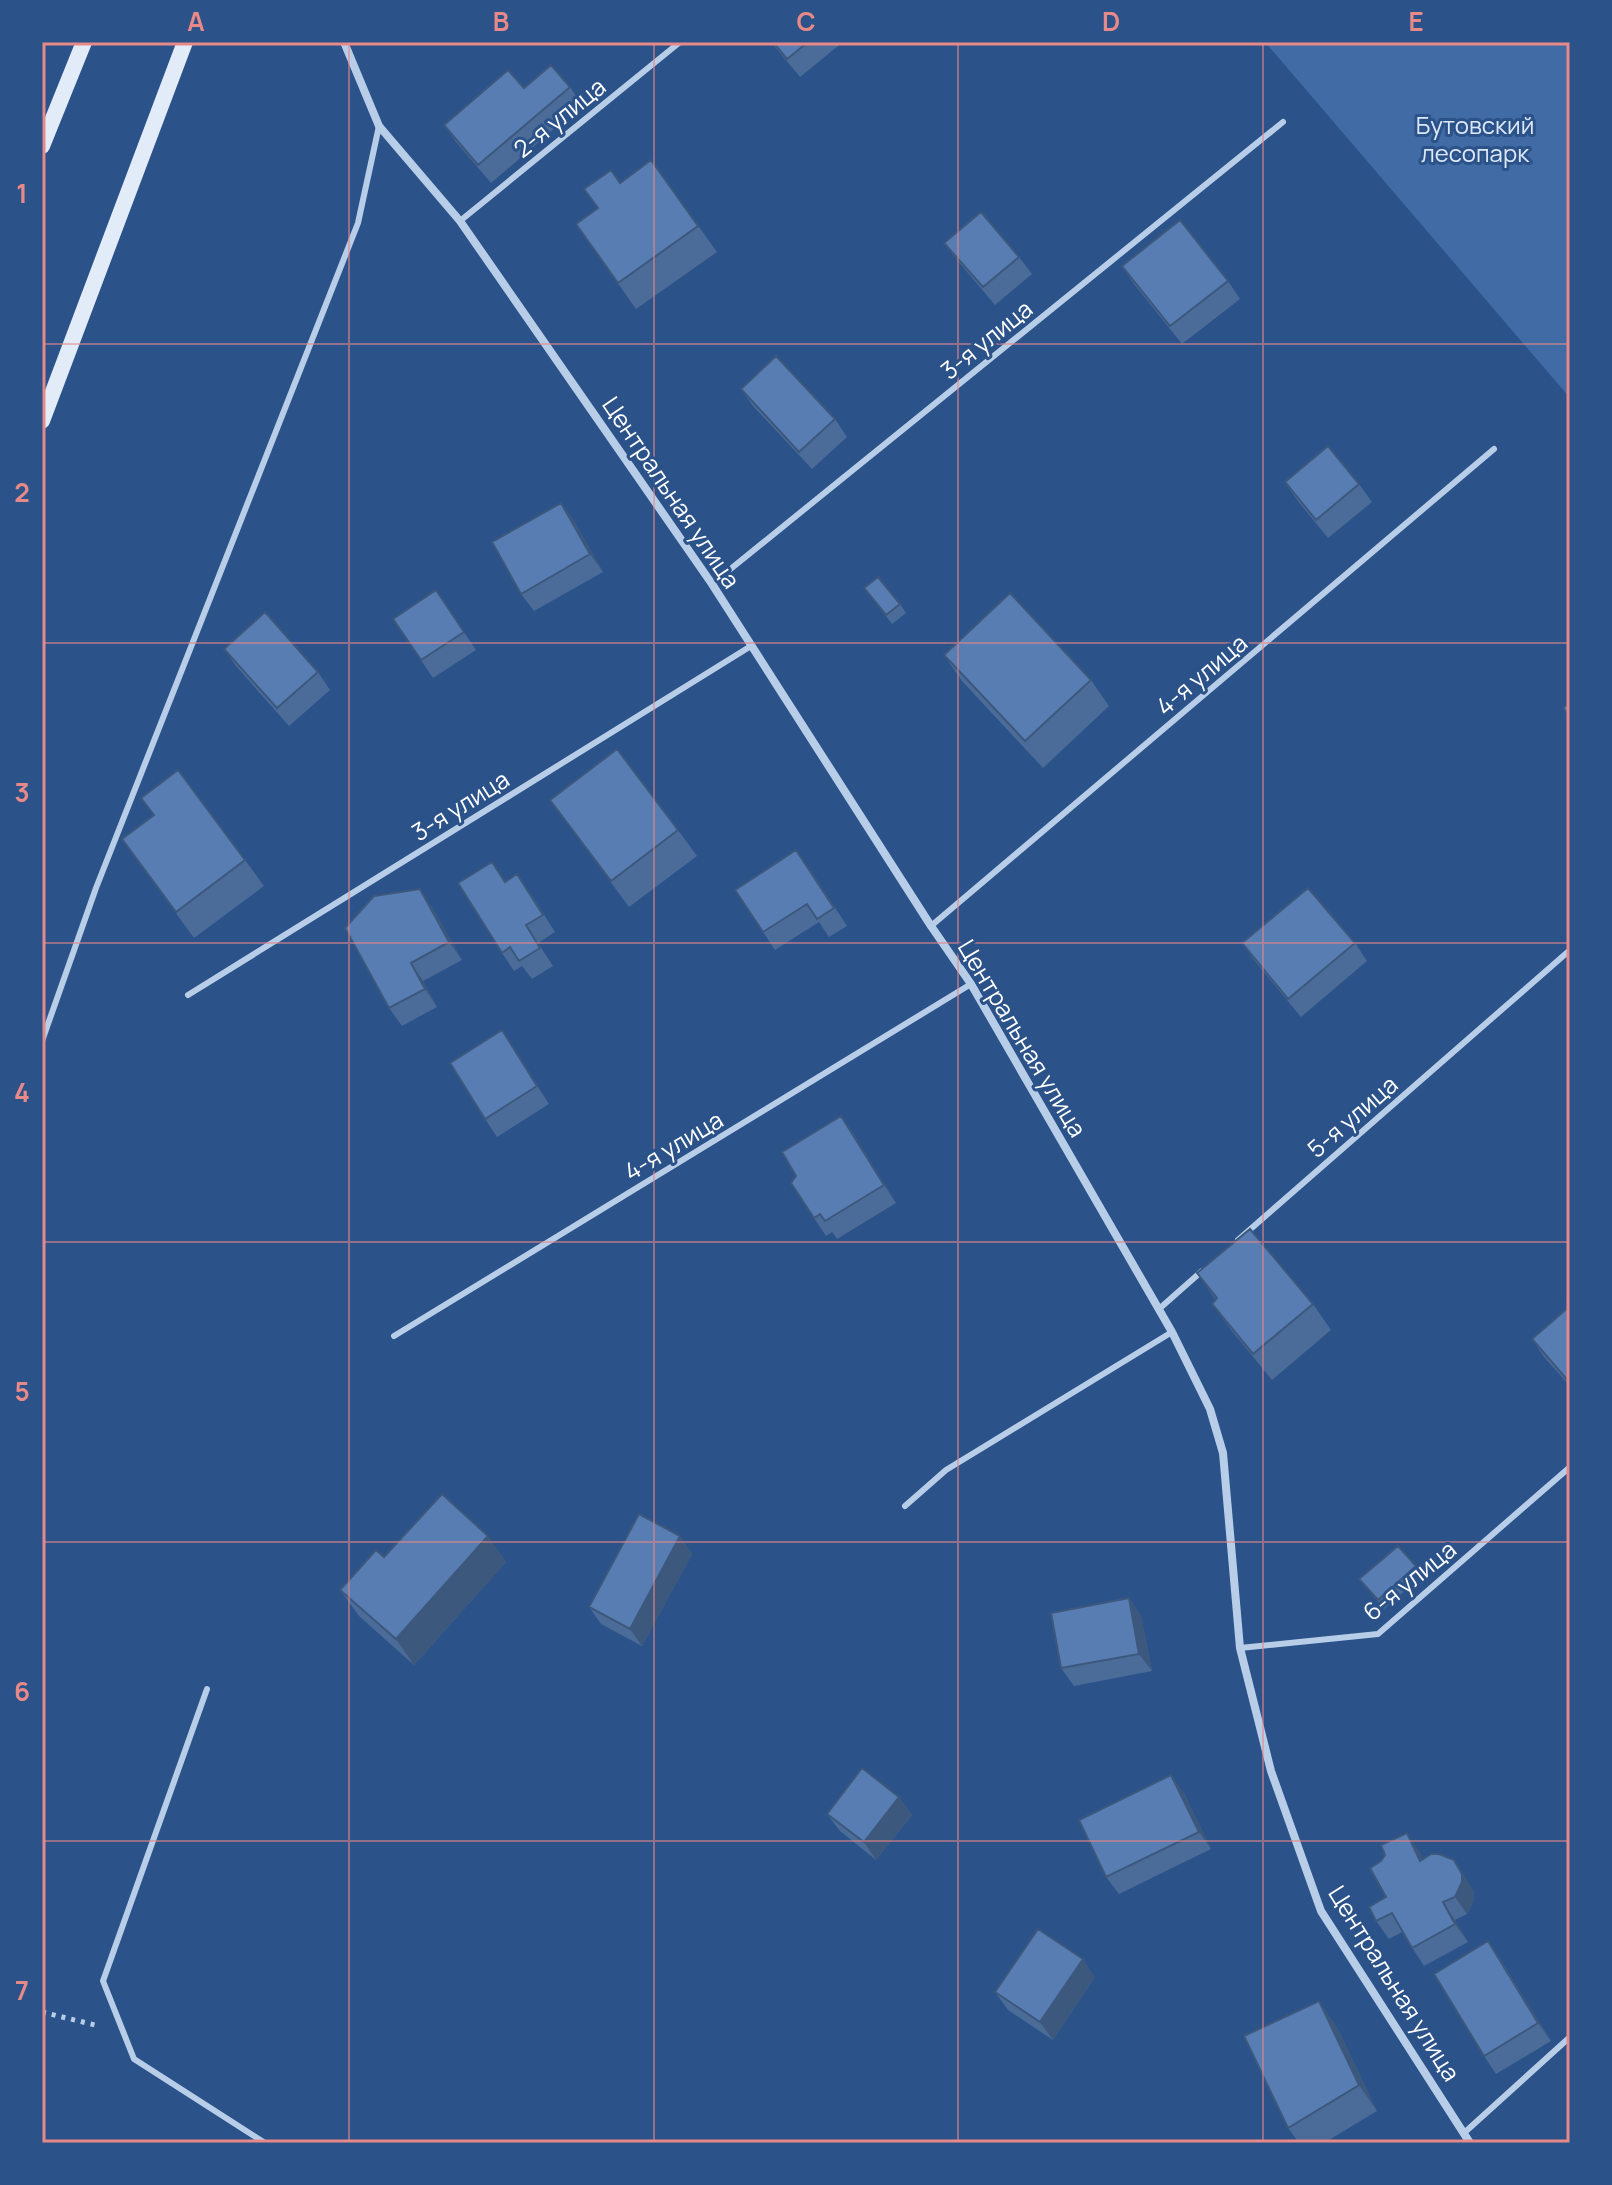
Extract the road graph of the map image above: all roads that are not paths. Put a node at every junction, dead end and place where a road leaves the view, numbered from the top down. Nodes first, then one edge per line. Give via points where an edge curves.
1 (84, 42) edge
2 (185, 42) edge
3 (344, 42) edge
4 (680, 42) edge
5 (1283, 122) dead end
6 (379, 126) junction
7 (42, 146) edge
8 (460, 221) junction
9 (42, 421) edge
10 (1494, 449) dead end
11 (712, 584) junction
12 (751, 646) junction
13 (931, 926) junction
14 (1570, 950) edge
15 (971, 984) junction
16 (188, 995) dead end
17 (42, 1041) edge
18 (1229, 1247) edge
19 (1206, 1268) edge
20 (1159, 1309) junction
21 (1172, 1332) junction
22 (394, 1336) dead end
23 (1570, 1467) edge
24 (905, 1506) dead end
25 (1240, 1648) junction
26 (207, 1689) dead end
27 (1570, 2037) edge
28 (1464, 2133) junction
29 (265, 2143) edge
30 (1470, 2143) edge

1 - 7 main road
2 - 9 main road
3 - 6 street, Центральная улица
4 - 8 lane, 2-я улица
5 - 11 lane, 3-я улица
6 - 8 street, Центральная улица
6 - 17 lane via 358,223 96,888
8 - 11 street, Центральная улица
10 - 13 lane, 4-я улица
11 - 12 street, Центральная улица
12 - 13 street, Центральная улица
12 - 16 lane, 3-я улица
13 - 15 street, Центральная улица
14 - 18 lane, 5-я улица
15 - 20 street, Центральная улица
15 - 22 lane, 4-я улица
19 - 20 lane
20 - 21 street, Центральная улица
21 - 24 lane via 946,1470
21 - 25 street, Центральная улица via 1210,1409 1223,1453
23 - 25 lane, 6-я улица via 1378,1634
25 - 28 street, Центральная улица via 1271,1771 1321,1911
26 - 29 lane via 103,1981 134,2059
27 - 28 lane
28 - 30 street, Центральная улица

